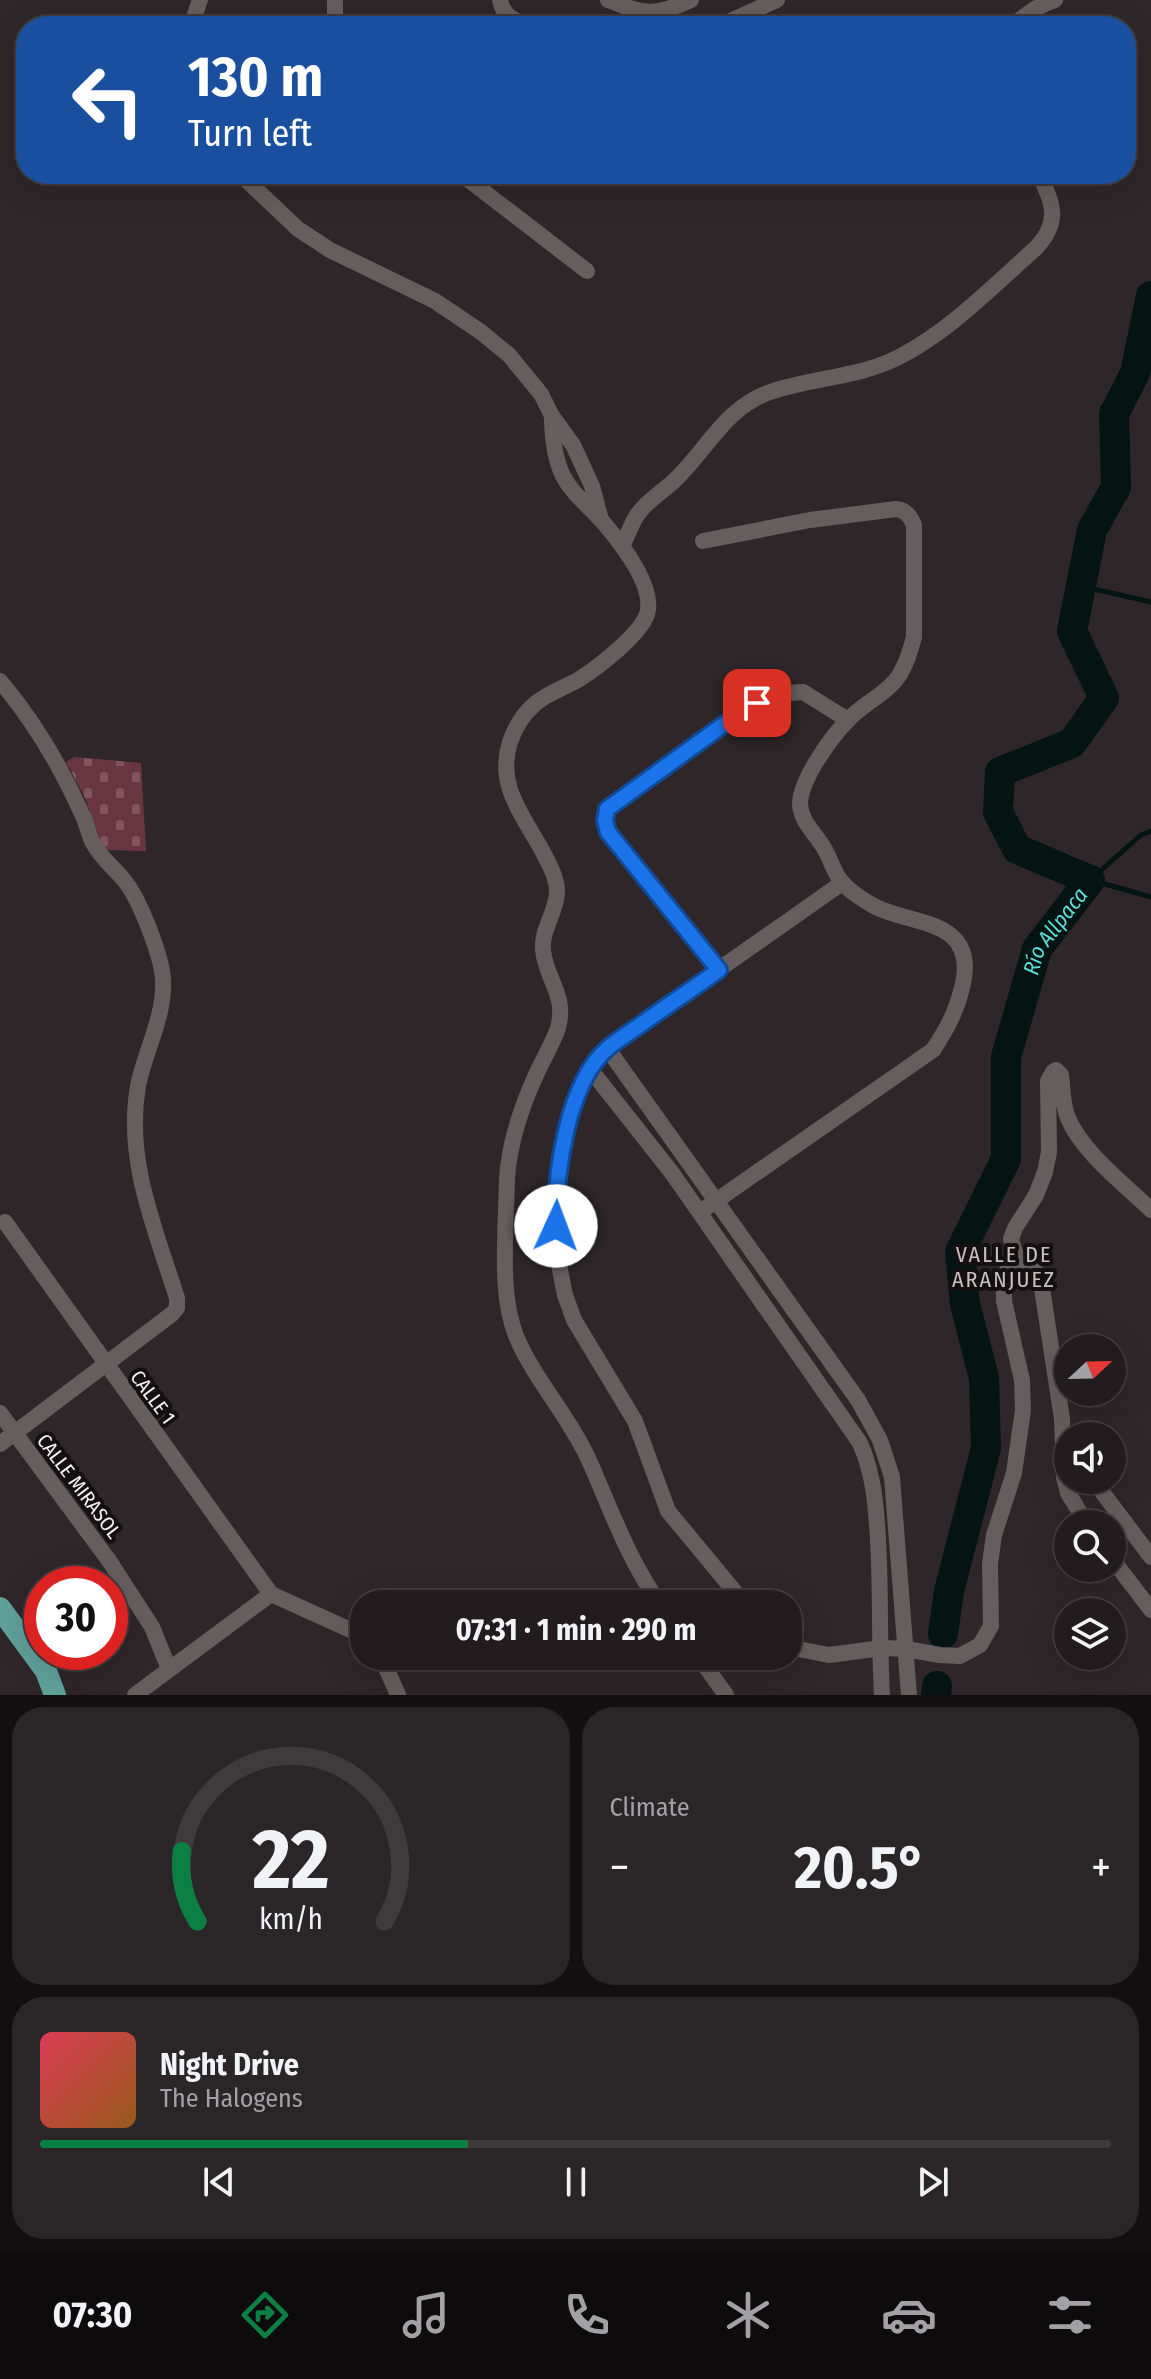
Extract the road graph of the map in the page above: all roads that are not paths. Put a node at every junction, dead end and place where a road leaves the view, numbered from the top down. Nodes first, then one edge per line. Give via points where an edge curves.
1 (608, 0) edge
2 (691, 0) edge
3 (777, 0) edge
4 (1055, 0) edge
5 (741, 16) edge
6 (1025, 16) edge
7 (251, 184) edge
8 (474, 184) edge
9 (1044, 184) edge
10 (587, 271) dead end
11 (703, 541) dead end
12 (622, 546) junction
13 (0, 681) edge
14 (848, 720) junction
15 (842, 883) junction
16 (719, 970) junction
17 (607, 1048) junction
18 (590, 1069) junction
19 (717, 1202) junction
20 (1151, 1210) edge
21 (700, 1212) junction
22 (5, 1222) dead end
23 (1018, 1262) junction
24 (105, 1364) junction
25 (0, 1413) edge
26 (1062, 1422) edge
27 (14, 1433) junction
28 (0, 1444) edge
29 (1104, 1494) edge
30 (1151, 1557) edge
31 (1126, 1577) edge
32 (652, 1590) edge
33 (733, 1590) edge
34 (271, 1594) junction
35 (0, 1608) edge
36 (1151, 1610) edge
37 (350, 1630) edge
38 (882, 1648) junction
39 (906, 1649) junction
40 (802, 1650) edge
41 (169, 1669) junction
42 (387, 1670) edge
43 (708, 1670) edge
44 (55, 1695) edge
45 (135, 1695) edge
46 (398, 1695) edge
47 (726, 1695) edge
48 (882, 1695) edge
49 (909, 1695) edge

1 - 2 street via 654,13
3 - 5 street
4 - 6 street
7 - 12 street via 298,229 435,301 509,355 573,445 601,520
8 - 10 street
9 - 12 street via 1052,211 1046,238 946,327 896,359 841,377 788,386 744,405 637,515
11 - 14 street via 896,509 910,516 910,654 895,681
12 - 32 street via 649,595 645,622 583,677 538,701 510,742 505,769 508,791 555,875 557,892 542,947 561,1011 517,1123 508,1162 505,1242 507,1302 516,1335 588,1458 609,1513
13 - 24 street via 61,770 93,844 134,896 163,976 134,1126 144,1195 177,1308
14 - 15 street via 808,776 800,799 802,816
14 - 16 street via 803,692 774,694 607,809 608,832
15 - 16 street
15 - 19 street via 877,907 941,927 955,939 965,968 957,1008 922,1059
16 - 17 street
17 - 18 street
17 - 19 street
18 - 21 street
18 - 33 street via 575,1101 560,1165 556,1207 565,1295 574,1320 635,1421 668,1511
19 - 21 street
19 - 39 street via 858,1400 880,1440 892,1477
20 - 23 street via 1075,1130 1056,1070 1048,1081 1045,1172 1011,1239
21 - 38 street via 860,1443 869,1464 875,1490
22 - 24 street, CALLE 1
23 - 26 street via 1032,1265 1041,1282
23 - 39 street via 1006,1272 1004,1301 1022,1380 1023,1410 1014,1473 994,1535 991,1626 980,1645 960,1656
24 - 27 street
24 - 34 street, CALLE 1
25 - 27 street, CALLE MIRASOL
27 - 28 street
27 - 41 street, CALLE MIRASOL via 110,1562 152,1627
29 - 30 street
31 - 36 street
34 - 37 street
34 - 41 street
35 - 44 main road via 46,1671
38 - 39 street
38 - 40 street via 829,1655
38 - 48 street
39 - 49 street
41 - 45 street
42 - 46 street
43 - 47 street

